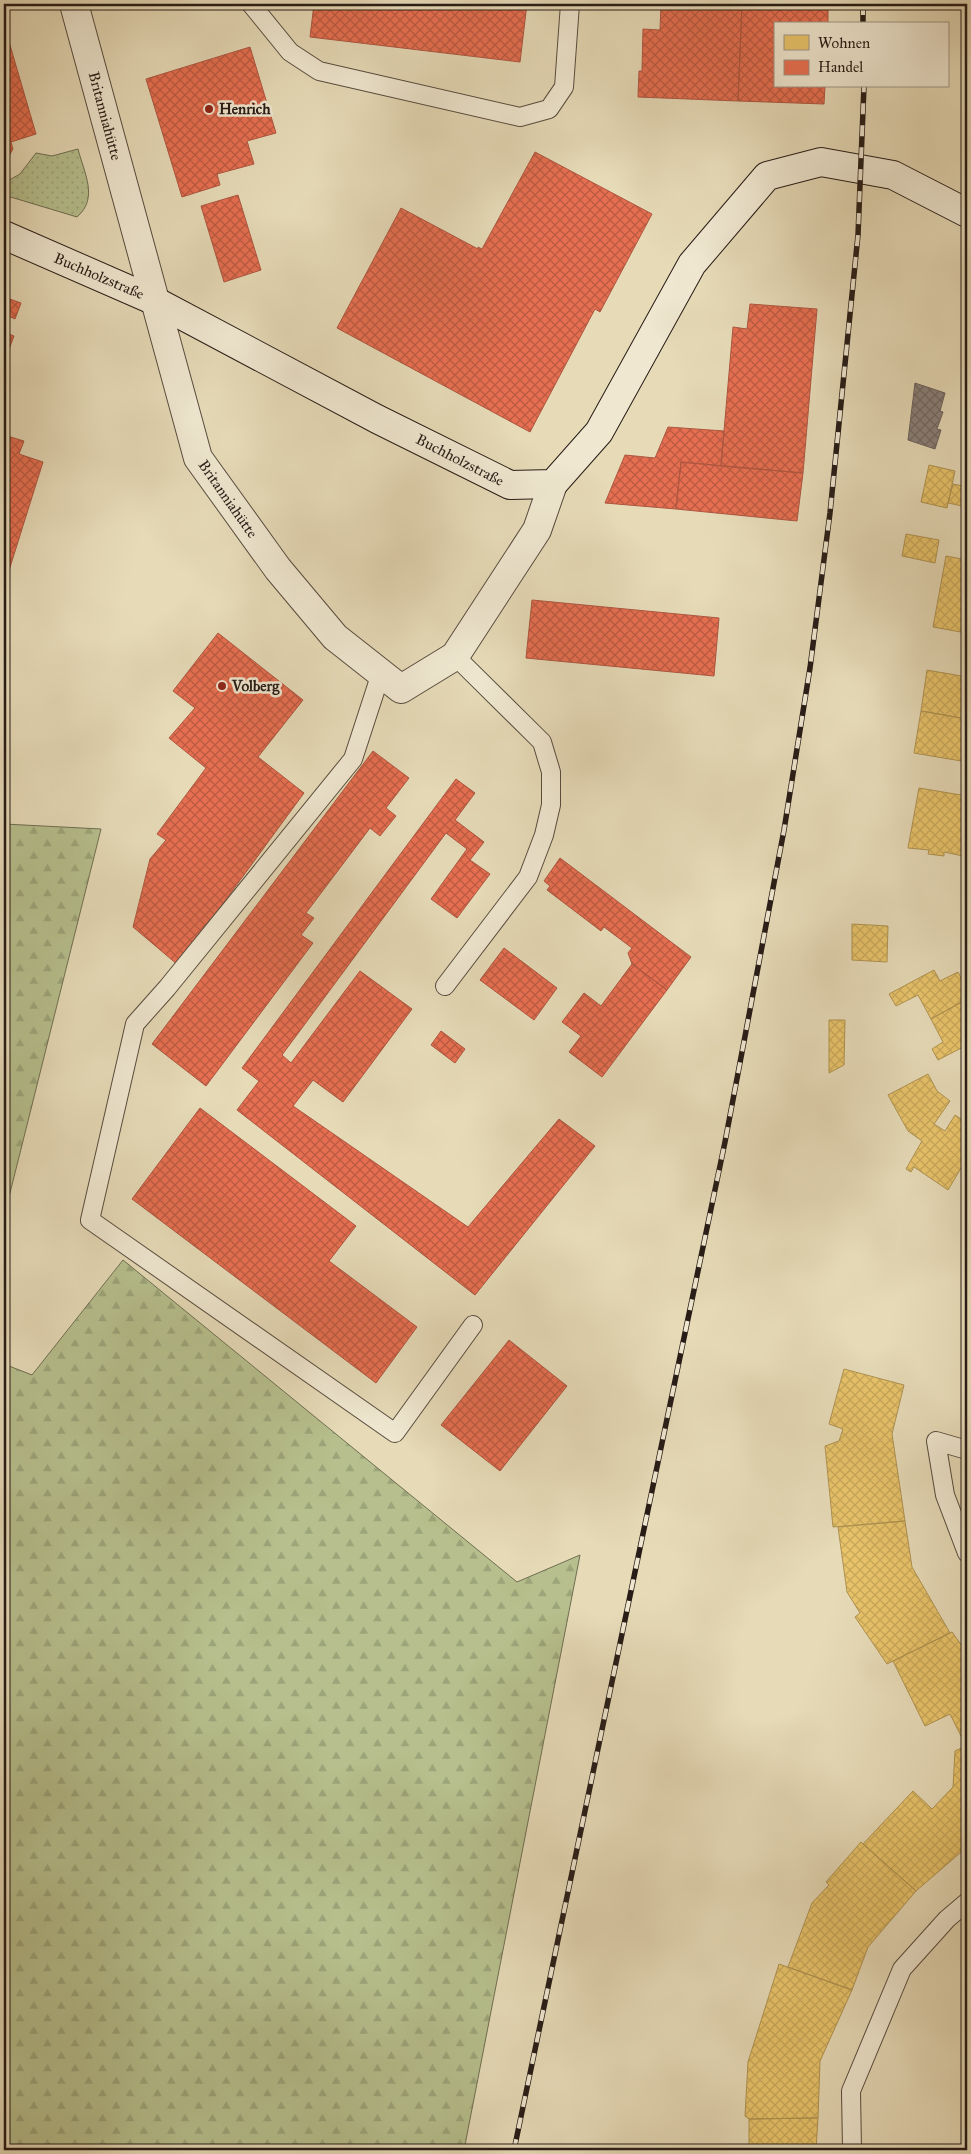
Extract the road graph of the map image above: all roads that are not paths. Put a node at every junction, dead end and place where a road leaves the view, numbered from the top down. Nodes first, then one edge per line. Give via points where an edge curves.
1 (74, 4) edge
2 (251, 4) edge
3 (570, 4) edge
4 (967, 213) edge
5 (4, 235) edge
6 (155, 301) junction
7 (553, 484) junction
8 (455, 656) junction
9 (381, 673) junction
10 (445, 986) dead end
11 (473, 1325) dead end
12 (967, 1450) edge
13 (967, 1553) edge
14 (967, 1902) edge
15 (852, 2150) edge

1 - 6 street, Britanniahütte
2 - 3 lane via 290,52 320,71 520,117 549,109 564,87
4 - 7 street via 893,175 866,170 821,162 767,176 692,264 599,432
5 - 6 street, Buchholzstraße
6 - 7 street, Buchholzstraße via 377,419 510,485
6 - 9 street, Britanniahütte via 198,458 278,569 335,637
7 - 8 street, Britanniahütte via 537,530
8 - 9 street, Britanniahütte via 401,689
8 - 10 lane via 542,742 551,772 551,805 528,877
9 - 11 lane via 353,759 135,1024 90,1220 395,1432
12 - 13 lane via 936,1441 945,1495
14 - 15 lane via 947,1919 902,1969 851,2091

